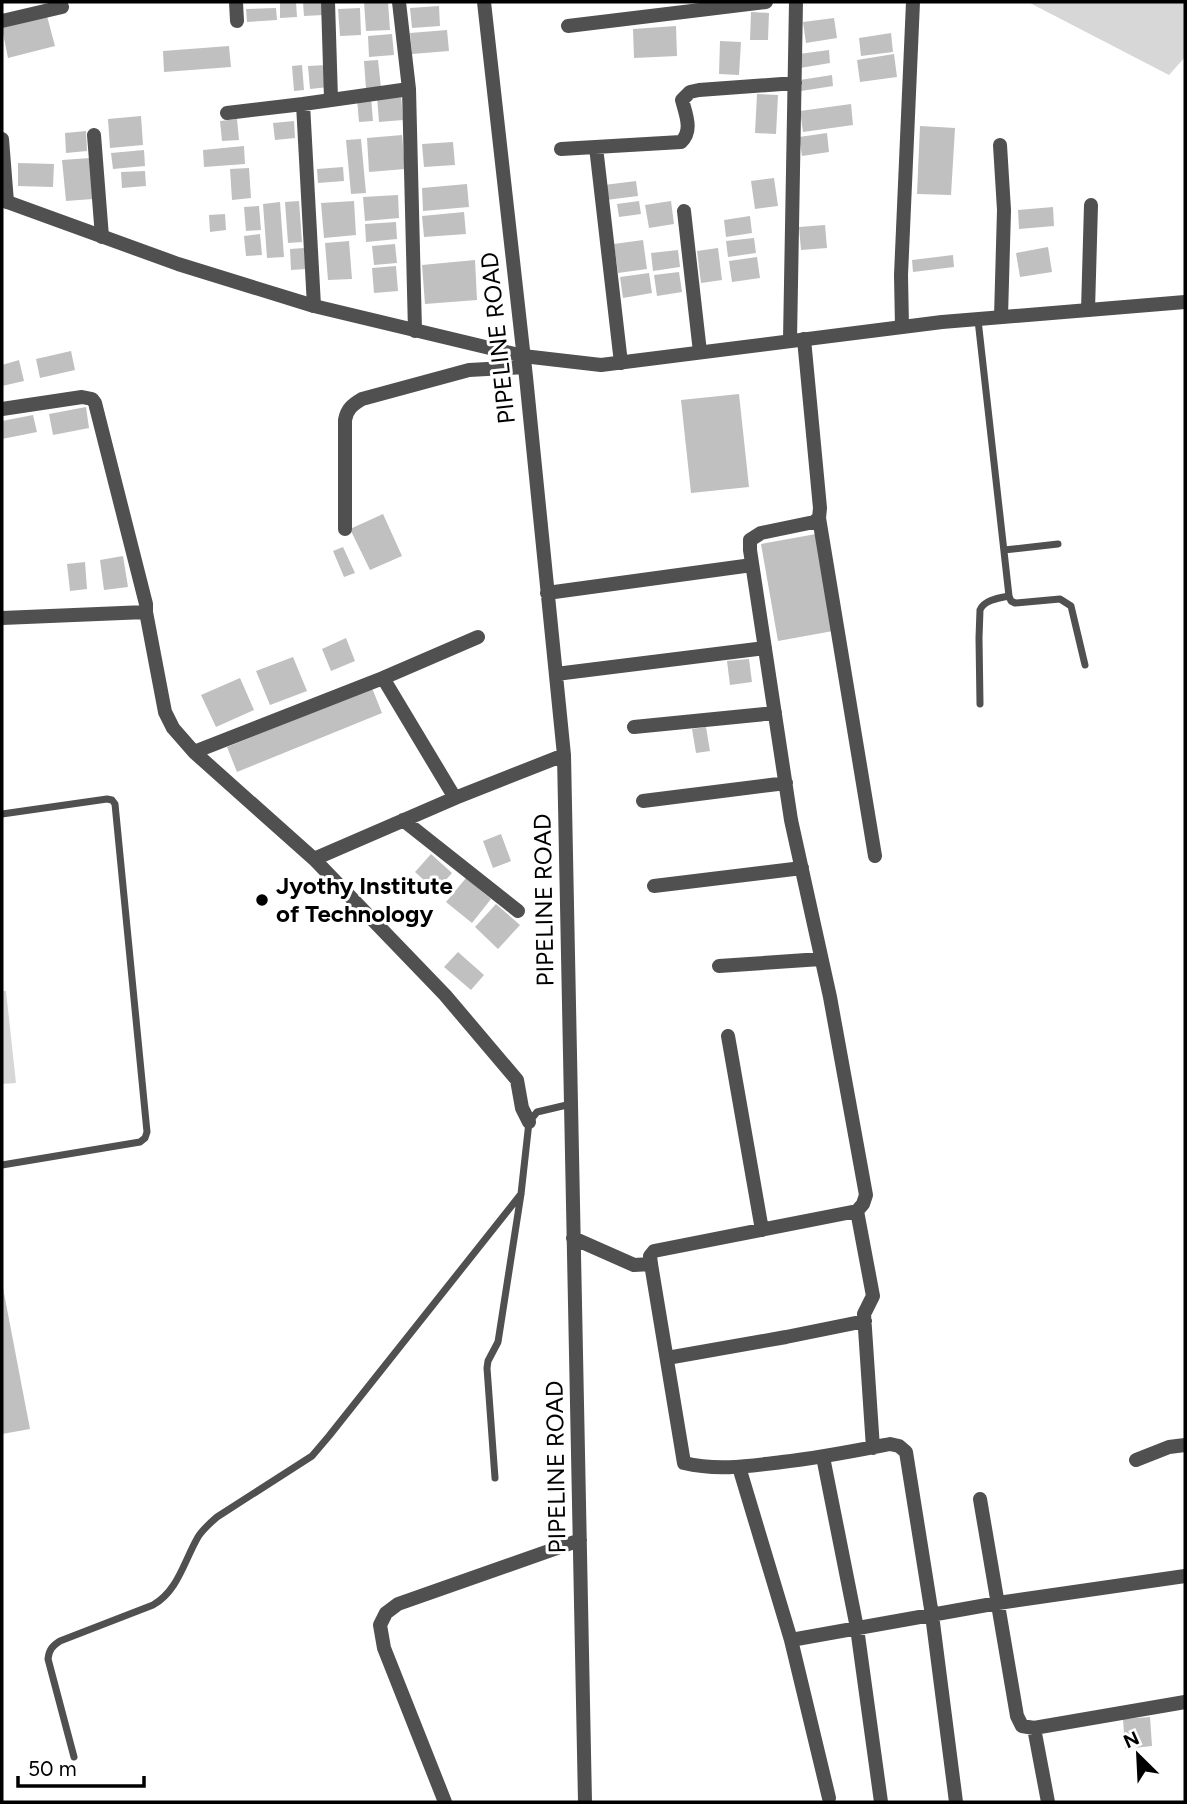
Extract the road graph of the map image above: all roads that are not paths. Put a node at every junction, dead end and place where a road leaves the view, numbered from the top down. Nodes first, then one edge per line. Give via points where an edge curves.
1 (236, 2) edge
2 (328, 2) edge
3 (399, 2) edge
4 (484, 2) edge
5 (766, 2) edge
6 (796, 2) edge
7 (912, 2) edge
8 (62, 8) dead end
9 (2, 21) edge
10 (237, 21) dead end
11 (568, 26) dead end
12 (795, 83) junction
13 (409, 89) junction
14 (331, 99) junction
15 (303, 104) junction
16 (227, 113) dead end
17 (94, 135) dead end
18 (2, 139) edge
19 (1000, 145) dead end
20 (596, 147) junction
21 (561, 149) dead end
22 (4, 201) edge
23 (1091, 205) dead end
24 (684, 211) dead end
25 (102, 237) junction
26 (1185, 302) edge
27 (314, 306) junction
28 (1088, 310) junction
29 (1001, 317) junction
30 (978, 319) junction
31 (902, 327) junction
32 (415, 331) junction
33 (797, 340) junction
34 (701, 352) junction
35 (524, 361) junction
36 (621, 363) junction
37 (2, 409) edge
38 (819, 519) junction
39 (345, 529) dead end
40 (1058, 544) dead end
41 (1004, 550) junction
42 (752, 565) junction
43 (547, 593) junction
44 (1009, 596) junction
45 (146, 612) junction
46 (2, 618) edge
47 (478, 637) dead end
48 (765, 648) junction
49 (1085, 666) dead end
50 (556, 674) junction
51 (383, 678) junction
52 (980, 704) dead end
53 (775, 713) junction
54 (634, 727) dead end
55 (194, 752) junction
56 (564, 755) junction
57 (786, 783) junction
58 (455, 799) junction
59 (643, 801) dead end
60 (2, 814) edge
61 (402, 820) junction
62 (875, 856) dead end
63 (314, 859) junction
64 (802, 868) junction
65 (654, 886) dead end
66 (517, 911) dead end
67 (821, 959) junction
68 (719, 967) dead end
69 (728, 1036) dead end
70 (570, 1104) junction
71 (529, 1122) junction
72 (2, 1166) edge
73 (521, 1194) junction
74 (857, 1211) junction
75 (762, 1230) junction
76 (573, 1238) junction
77 (651, 1264) junction
78 (865, 1321) junction
79 (667, 1358) junction
80 (1185, 1445) edge
81 (873, 1448) junction
82 (824, 1457) junction
83 (1136, 1460) dead end
84 (739, 1467) junction
85 (495, 1478) dead end
86 (980, 1499) dead end
87 (580, 1540) junction
88 (1185, 1576) edge
89 (998, 1604) junction
90 (932, 1615) junction
91 (857, 1628) junction
92 (790, 1640) junction
93 (1185, 1702) edge
94 (1034, 1728) junction
95 (74, 1756) dead end
96 (829, 1798) dead end
97 (445, 1802) edge
98 (585, 1802) edge
99 (881, 1802) edge
100 (956, 1802) edge
101 (1048, 1802) edge

1 - 10 street
2 - 14 street
3 - 13 street
4 - 35 street, PIPELINE ROAD
5 - 11 street
6 - 12 street
7 - 31 street
8 - 9 street
12 - 20 street via 690,92 682,100 688,127 681,142
12 - 33 street
13 - 14 street
13 - 32 street
14 - 15 street
15 - 16 street
15 - 27 street
17 - 25 street
18 - 22 street
19 - 29 street via 1004,210
20 - 21 street
20 - 36 street
22 - 25 street
23 - 28 street
24 - 34 street
25 - 27 street
26 - 28 street
27 - 32 street
28 - 29 street
29 - 30 street
30 - 31 street
30 - 41 lane
31 - 33 street
32 - 35 street
33 - 34 street
33 - 38 street
34 - 36 street
35 - 36 street
35 - 39 street via 470,370 352,405 345,420
35 - 43 street, PIPELINE ROAD
37 - 45 street via 82,397 95,403
38 - 42 street via 750,540
38 - 62 street
40 - 41 lane
41 - 44 lane
42 - 43 street
42 - 48 street
43 - 50 street, PIPELINE ROAD
44 - 49 lane via 1015,603 1060,599 1071,606
44 - 52 lane via 985,603 980,610
45 - 46 street
45 - 55 street via 165,712
47 - 51 street
48 - 50 street
48 - 53 street
50 - 56 street, PIPELINE ROAD
51 - 55 street
51 - 58 street
53 - 54 street
53 - 57 street
55 - 63 street
56 - 58 street
56 - 70 street, PIPELINE ROAD
57 - 59 street
57 - 64 street
58 - 61 street
60 - 72 lane via 107,799 115,804 147,1132 140,1142
61 - 63 street
61 - 66 street
63 - 71 street via 445,995 517,1080
64 - 65 street
64 - 67 street
67 - 68 street
67 - 74 street via 866,1195
69 - 75 street
70 - 71 lane via 537,1112
70 - 76 street, PIPELINE ROAD
71 - 73 lane
73 - 85 lane via 498,1342 487,1368
73 - 95 lane via 312,1456 205,1528 162,1600 53,1645 48,1659
74 - 75 street
74 - 78 street via 873,1296
75 - 77 street via 654,1251
76 - 77 street via 634,1265
76 - 87 street, PIPELINE ROAD
77 - 79 street
78 - 79 street
78 - 81 street
79 - 84 street via 684,1463 704,1468
80 - 83 street
81 - 82 street
81 - 90 street via 890,1444 906,1452
82 - 84 street
82 - 91 street
84 - 92 street
86 - 89 street
87 - 97 street via 398,1604 386,1613 380,1625 384,1648
87 - 98 street, PIPELINE ROAD
88 - 89 street
89 - 90 street
89 - 94 street via 1017,1716 1022,1726
90 - 91 street
90 - 100 street
91 - 92 street
91 - 99 street
92 - 96 street
93 - 94 street
94 - 101 street

